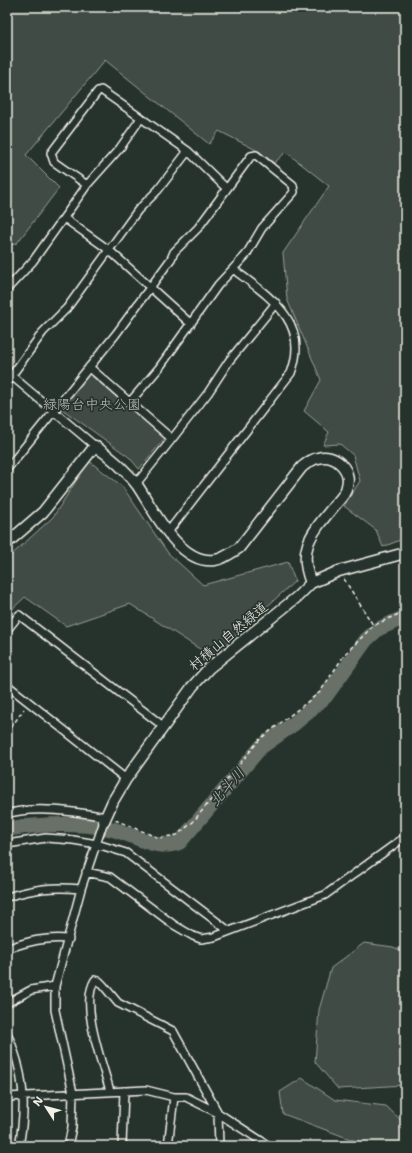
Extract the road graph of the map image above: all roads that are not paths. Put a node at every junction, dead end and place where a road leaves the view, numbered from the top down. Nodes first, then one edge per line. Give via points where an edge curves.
1 (141, 118) junction
2 (188, 151) junction
3 (87, 185) junction
4 (226, 188) junction
5 (64, 218) junction
6 (109, 250) junction
7 (233, 269) junction
8 (150, 286) junction
9 (7, 289) edge
10 (276, 303) junction
11 (191, 324) junction
12 (89, 367) junction
13 (10, 374) edge
14 (7, 382) edge
15 (130, 402) junction
16 (54, 411) junction
17 (172, 439) junction
18 (95, 446) junction
19 (7, 470) edge
20 (136, 484) junction
21 (168, 532) junction
22 (7, 543) edge
23 (405, 552) edge
24 (311, 583) junction
25 (7, 630) edge
26 (7, 685) edge
27 (163, 726) junction
28 (126, 779) junction
29 (7, 814) edge
30 (105, 819) junction
31 (405, 838) edge
32 (98, 842) junction
33 (7, 844) edge
34 (86, 872) junction
35 (81, 890) junction
36 (7, 897) edge
37 (229, 931) junction
38 (69, 939) junction
39 (7, 949) edge
40 (56, 986) junction
41 (7, 1003) edge
42 (7, 1033) edge
43 (110, 1091) junction
44 (124, 1091) junction
45 (73, 1093) junction
46 (24, 1096) junction
47 (7, 1097) edge
48 (174, 1097) junction
49 (218, 1113) junction
50 (19, 1146) edge
51 (68, 1146) edge
52 (122, 1146) edge
53 (168, 1146) edge
54 (218, 1146) edge
55 (268, 1146) edge

1 - 2 street
1 - 3 street via 117,152
1 - 3 street via 101,90 98,92 52,153 54,162
2 - 4 street
2 - 6 street via 158,190 138,210
3 - 5 street
4 - 7 street via 253,155 258,156 294,188 294,192 262,228 246,255
4 - 8 street via 198,228 174,252
5 - 6 street
5 - 9 street via 33,261
6 - 8 street
6 - 13 street via 67,308 43,332
7 - 10 street
7 - 11 street via 218,285
8 - 11 street
8 - 12 street
10 - 17 street via 229,361
10 - 21 street via 285,313 295,341 297,353 291,373
11 - 15 street
12 - 15 street
12 - 16 street
13 - 14 street
13 - 16 street
15 - 17 street
16 - 18 street
16 - 19 street
17 - 20 street
18 - 20 street via 113,459
18 - 22 street via 43,512
20 - 21 street
21 - 24 street via 184,550 195,557 213,560 227,556 246,540 302,467 317,458 332,458 346,470 348,485 306,546 305,563
23 - 24 street, 村積山自然緑道 via 339,571
24 - 27 street, 村積山自然緑道 via 209,668
25 - 27 street via 19,615
26 - 28 street
27 - 28 street, 村積山自然緑道
28 - 30 street, 村積山自然緑道
29 - 30 street via 41,810 80,812
30 - 32 street
31 - 37 street via 325,895
32 - 33 street via 46,838
32 - 34 street
32 - 37 street via 126,853
34 - 35 street
34 - 37 street via 110,877 174,925 193,936 208,938
35 - 36 street via 60,887 38,888
35 - 38 street
38 - 39 street via 32,940
38 - 40 street
40 - 41 street via 31,990
40 - 45 street via 55,1010
42 - 46 street via 17,1056
43 - 44 street
43 - 45 street
43 - 49 street via 89,1014 92,985 95,980 104,985 118,1003 173,1031
44 - 48 street via 146,1090
44 - 52 street
45 - 46 street
45 - 51 street via 72,1127
46 - 47 street
46 - 50 street
48 - 49 street via 186,1097
48 - 53 street
49 - 54 street
49 - 55 street

